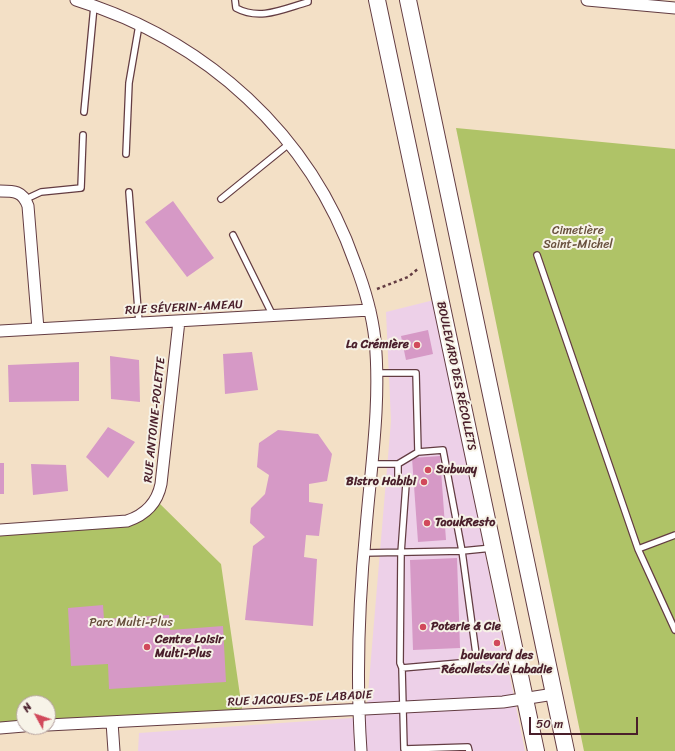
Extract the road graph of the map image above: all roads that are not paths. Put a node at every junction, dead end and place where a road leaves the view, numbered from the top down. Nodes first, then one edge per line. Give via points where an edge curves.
1 (76, 0) edge
2 (235, 0) edge
3 (308, 0) edge
4 (377, 0) edge
5 (408, 0) edge
6 (587, 0) edge
7 (599, 1) edge
8 (94, 6) junction
9 (675, 8) edge
10 (139, 25) junction
11 (84, 112) dead end
12 (83, 135) dead end
13 (290, 143) junction
14 (126, 154) dead end
15 (0, 191) edge
16 (129, 192) dead end
17 (26, 199) junction
18 (221, 199) dead end
19 (233, 235) dead end
20 (537, 255) dead end
21 (370, 310) junction
22 (273, 316) junction
23 (179, 321) junction
24 (139, 323) junction
25 (38, 329) junction
26 (0, 331) edge
27 (377, 373) junction
28 (418, 452) junction
29 (372, 464) junction
30 (398, 464) junction
31 (0, 530) edge
32 (675, 535) edge
33 (492, 548) junction
34 (638, 549) junction
35 (462, 551) junction
36 (364, 553) junction
37 (401, 553) junction
38 (675, 630) edge
39 (402, 668) junction
40 (554, 694) junction
41 (525, 698) junction
42 (402, 707) junction
43 (360, 709) junction
44 (112, 722) junction
45 (56, 725) edge
46 (16, 727) edge
47 (0, 728) edge
48 (468, 749) edge
49 (114, 751) edge
50 (361, 751) edge
51 (536, 751) edge
52 (566, 751) edge

1 - 8 street
2 - 3 lane via 236,8 260,15
4 - 33 main road, BOULEVARD DES RÉCOLLETS
5 - 40 main road
6 - 7 street
7 - 9 street
8 - 10 street
8 - 11 lane
10 - 13 street via 223,77 264,114
10 - 14 lane via 129,83
12 - 17 lane via 81,188 41,192
13 - 18 lane
13 - 21 street via 328,201 347,241 367,293
15 - 17 street via 17,191
16 - 24 lane
17 - 25 street
19 - 22 lane
20 - 34 lane
21 - 22 street, RUE SÉVERIN-AMEAU
21 - 27 street
22 - 23 street, RUE SÉVERIN-AMEAU
23 - 24 street, RUE SÉVERIN-AMEAU
23 - 31 street, RUE ANTOINE-POLETTE via 162,484 152,506 128,521
24 - 25 street, RUE SÉVERIN-AMEAU
25 - 26 street, RUE SÉVERIN-AMEAU
27 - 28 lane via 416,373
27 - 29 street
28 - 30 lane
28 - 35 lane via 443,450
29 - 30 lane
29 - 36 street
30 - 37 lane via 398,480 406,484
32 - 34 lane
33 - 35 lane
33 - 41 main road, BOULEVARD DES RÉCOLLETS
34 - 38 lane
35 - 37 lane
35 - 39 lane via 476,654 471,662
36 - 37 lane
36 - 43 street via 360,619
37 - 39 lane
39 - 42 lane
40 - 41 street, RUE JACQUES-DE LABADIE
40 - 52 main road
41 - 42 street, RUE JACQUES-DE LABADIE via 503,702
41 - 51 main road, BOULEVARD DES RÉCOLLETS
42 - 43 street, RUE JACQUES-DE LABADIE
42 - 48 lane via 404,749
43 - 44 street, RUE JACQUES-DE LABADIE
43 - 50 street
44 - 45 street, RUE JACQUES-DE LABADIE
44 - 49 street
46 - 47 street

